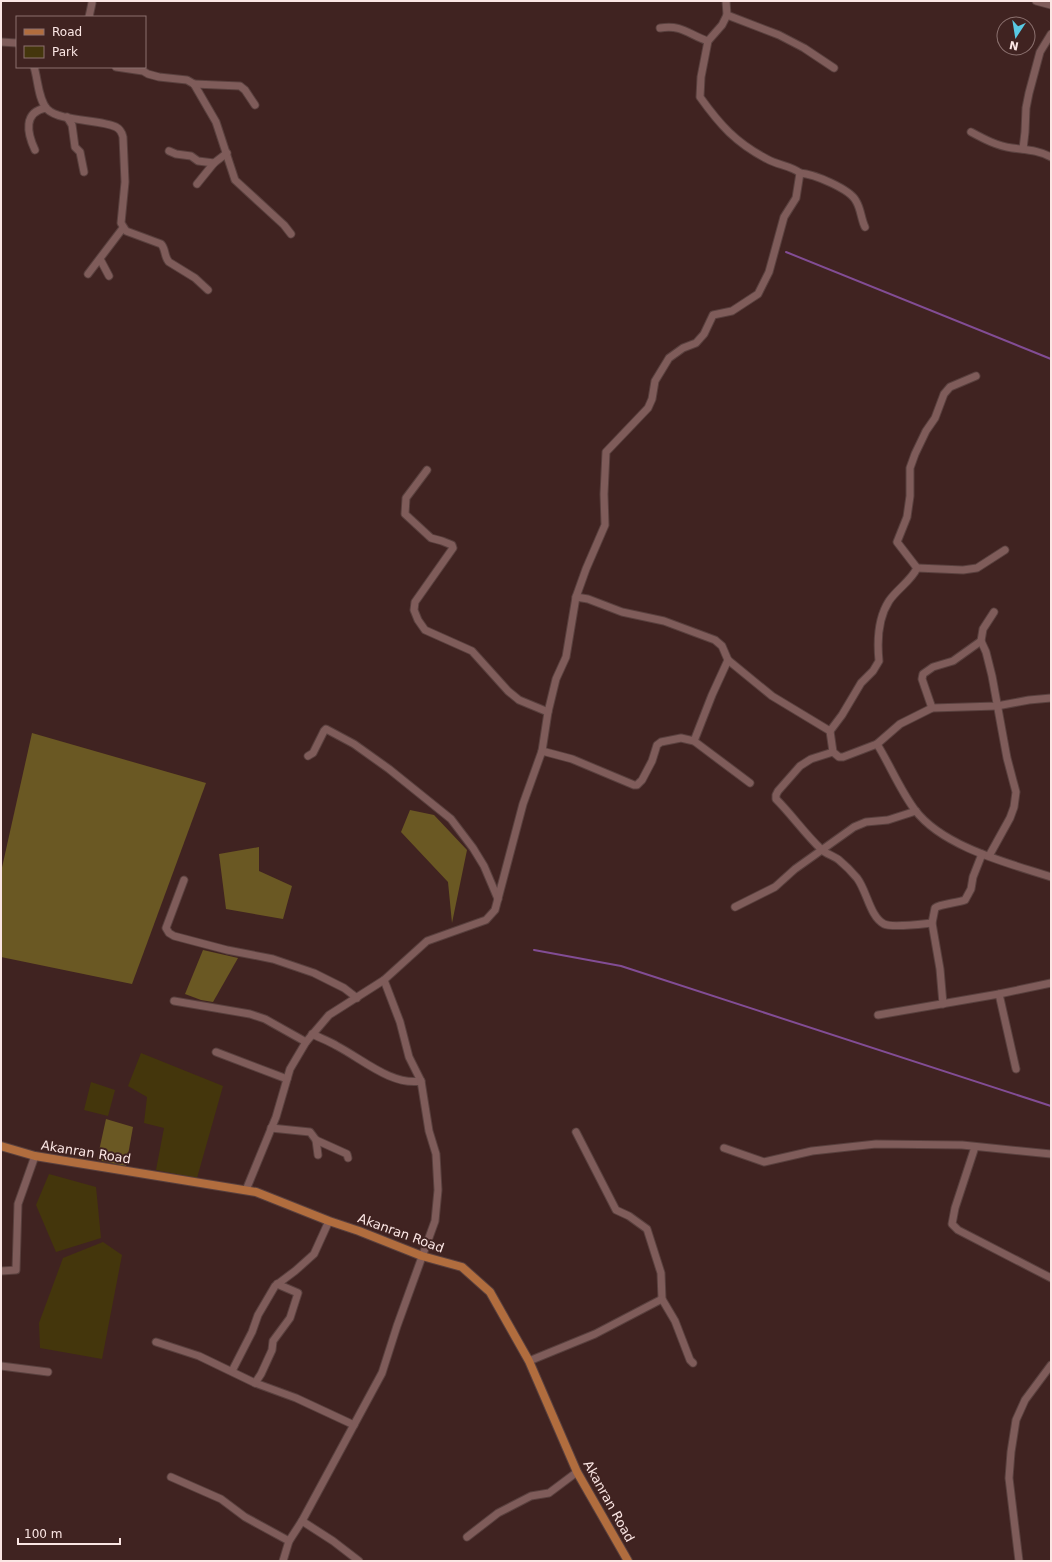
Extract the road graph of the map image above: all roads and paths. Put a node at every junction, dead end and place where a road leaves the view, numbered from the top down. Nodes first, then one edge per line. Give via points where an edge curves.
1 (726, 1) edge
2 (1036, 1) edge
3 (92, 3) dead end
4 (1051, 5) edge
5 (727, 14) junction
6 (89, 16) edge
7 (660, 28) dead end
8 (1051, 34) edge
9 (708, 41) junction
10 (1, 42) edge
11 (16, 43) edge
12 (34, 68) edge
13 (121, 68) edge
14 (834, 68) dead end
15 (194, 84) junction
16 (255, 105) dead end
17 (46, 108) junction
18 (67, 117) junction
19 (971, 132) dead end
20 (1023, 149) junction
21 (35, 150) dead end
22 (169, 151) dead end
23 (227, 153) junction
24 (1051, 157) edge
25 (214, 163) junction
26 (84, 172) dead end
27 (800, 174) junction
28 (198, 184) dead end
29 (865, 227) dead end
30 (123, 228) junction
31 (291, 234) dead end
32 (100, 259) junction
33 (88, 274) dead end
34 (109, 276) dead end
35 (208, 290) dead end
36 (976, 376) dead end
37 (427, 470) dead end
38 (1005, 550) dead end
39 (917, 568) junction
40 (576, 597) junction
41 (994, 612) dead end
42 (981, 641) junction
43 (728, 660) junction
44 (1051, 698) edge
45 (997, 706) junction
46 (932, 708) junction
47 (548, 712) junction
48 (830, 731) junction
49 (694, 741) junction
50 (877, 744) junction
51 (542, 751) junction
52 (833, 752) junction
53 (308, 756) dead end
54 (750, 783) dead end
55 (916, 811) junction
56 (822, 850) junction
57 (985, 855) junction
58 (1051, 877) edge
59 (184, 880) dead end
60 (498, 899) junction
61 (735, 907) dead end
62 (932, 923) junction
63 (384, 980) junction
64 (1051, 983) edge
65 (999, 994) junction
66 (357, 998) junction
67 (174, 1001) dead end
68 (943, 1004) junction
69 (878, 1015) dead end
70 (312, 1034) junction
71 (306, 1042) junction
72 (216, 1052) dead end
73 (1016, 1069) dead end
74 (287, 1079) junction
75 (421, 1081) junction
76 (271, 1128) junction
77 (576, 1132) dead end
78 (316, 1140) junction
79 (1, 1146) edge
80 (975, 1146) junction
81 (724, 1148) dead end
82 (1051, 1154) edge
83 (318, 1155) dead end
84 (35, 1156) junction
85 (348, 1158) dead end
86 (246, 1190) junction
87 (330, 1221) junction
88 (422, 1256) junction
89 (1, 1271) edge
90 (1051, 1278) edge
91 (277, 1284) junction
92 (662, 1299) junction
93 (156, 1342) dead end
94 (529, 1361) junction
95 (694, 1363) dead end
96 (1051, 1365) edge
97 (1, 1366) edge
98 (232, 1371) junction
99 (48, 1372) dead end
100 (255, 1383) junction
101 (354, 1424) junction
102 (577, 1472) junction
103 (171, 1477) dead end
104 (302, 1522) junction
105 (467, 1537) dead end
106 (290, 1541) junction
107 (283, 1561) edge
108 (359, 1561) edge
109 (628, 1561) edge
110 (1019, 1561) edge

1 - 5 street
2 - 4 street
3 - 6 street
5 - 9 street via 722,25
5 - 14 street via 779,35
7 - 9 street via 680,28
8 - 20 street via 1040,52 1029,93
9 - 27 street via 700,97 723,128 744,145 768,160
10 - 11 street
12 - 17 street
13 - 15 street via 159,77 187,80
15 - 16 street via 240,86
15 - 23 street via 216,122
17 - 18 street
17 - 21 street via 34,112 29,118
18 - 26 street via 72,125 75,147 80,152
18 - 30 street via 107,124 117,127 121,132 125,182 121,224
19 - 20 street via 996,144
20 - 24 street
22 - 25 street via 191,156 198,161
23 - 25 street
23 - 31 street via 235,180
25 - 28 street
27 - 29 street via 824,181 856,199
27 - 40 street via 796,198 784,216 769,272 758,294 732,311 713,315 704,334 696,343 669,358 655,381 648,408 606,452 605,525
30 - 32 street
30 - 35 street via 161,244 169,262 195,278
32 - 33 street
32 - 34 street
36 - 39 street via 950,387 944,394 910,468 910,496 897,542
37 - 47 street via 406,498 405,514 431,538 452,545 453,548 415,602 414,610 418,620 428,632 472,651 519,700
38 - 39 street via 977,568
39 - 48 street via 889,601 880,622 879,661 861,683
40 - 43 street via 622,612 664,621 715,640 722,646
40 - 47 street via 566,657 556,679
41 - 42 street via 983,629
42 - 45 street via 992,676
42 - 46 street via 953,661 933,667 923,674 922,679
43 - 48 street via 772,696
43 - 49 street
44 - 45 street
45 - 46 street
45 - 57 street via 1016,792 1010,818
46 - 50 street via 900,724
47 - 51 street
48 - 52 street
49 - 51 street via 681,738 656,745 645,774 637,785 572,759
49 - 54 street
50 - 52 street via 843,757
50 - 55 street
51 - 60 street via 523,804
52 - 56 street via 811,759 800,766 775,797
53 - 60 street via 313,753 324,731 329,730 389,769 451,819 484,866
55 - 56 street via 888,820 854,826
55 - 57 street via 936,831
56 - 61 street via 775,887
56 - 62 street via 839,860 857,878 867,895 875,918 884,924 894,927
57 - 58 street
57 - 62 street via 973,877 965,900 938,905
59 - 66 street via 166,928 169,933 227,950 287,963 344,988
60 - 63 street via 496,910 486,920 427,941
62 - 68 street
63 - 66 street
63 - 75 street via 400,1022 409,1057
64 - 65 street
65 - 68 street
65 - 73 street
66 - 70 street via 329,1014
67 - 71 street via 265,1018
68 - 69 street
70 - 71 street
70 - 75 street via 388,1076 404,1082
71 - 74 street
72 - 74 street
74 - 76 street
75 - 88 street via 429,1131 436,1154 438,1190 435,1221
76 - 78 street via 310,1132
76 - 86 street
77 - 92 street via 616,1210 647,1229 661,1273
78 - 83 street
78 - 85 street via 347,1154
79 - 84 main road, Akanran Road
80 - 81 street via 876,1144 812,1151 764,1162
80 - 82 street
80 - 90 street via 952,1224 958,1230
84 - 86 main road, Akanran Road
84 - 89 street via 18,1204 16,1270
86 - 87 main road, Akanran Road
87 - 88 main road, Akanran Road
87 - 91 street via 314,1254
88 - 94 main road, Akanran Road via 462,1267 490,1292
88 - 101 street via 382,1373
91 - 98 street via 258,1315
91 - 100 street via 298,1293 290,1318 273,1341 272,1350
92 - 94 street via 595,1334
92 - 95 street via 675,1321 690,1360
93 - 98 street via 199,1356
94 - 102 main road, Akanran Road
96 - 110 street via 1025,1400 1016,1420 1009,1478
97 - 99 street
98 - 100 street
100 - 101 street
101 - 104 street
102 - 105 street via 549,1493 531,1496 498,1513
102 - 109 main road, Akanran Road
103 - 106 street via 221,1499 244,1517
104 - 106 street
104 - 108 street
106 - 107 street

